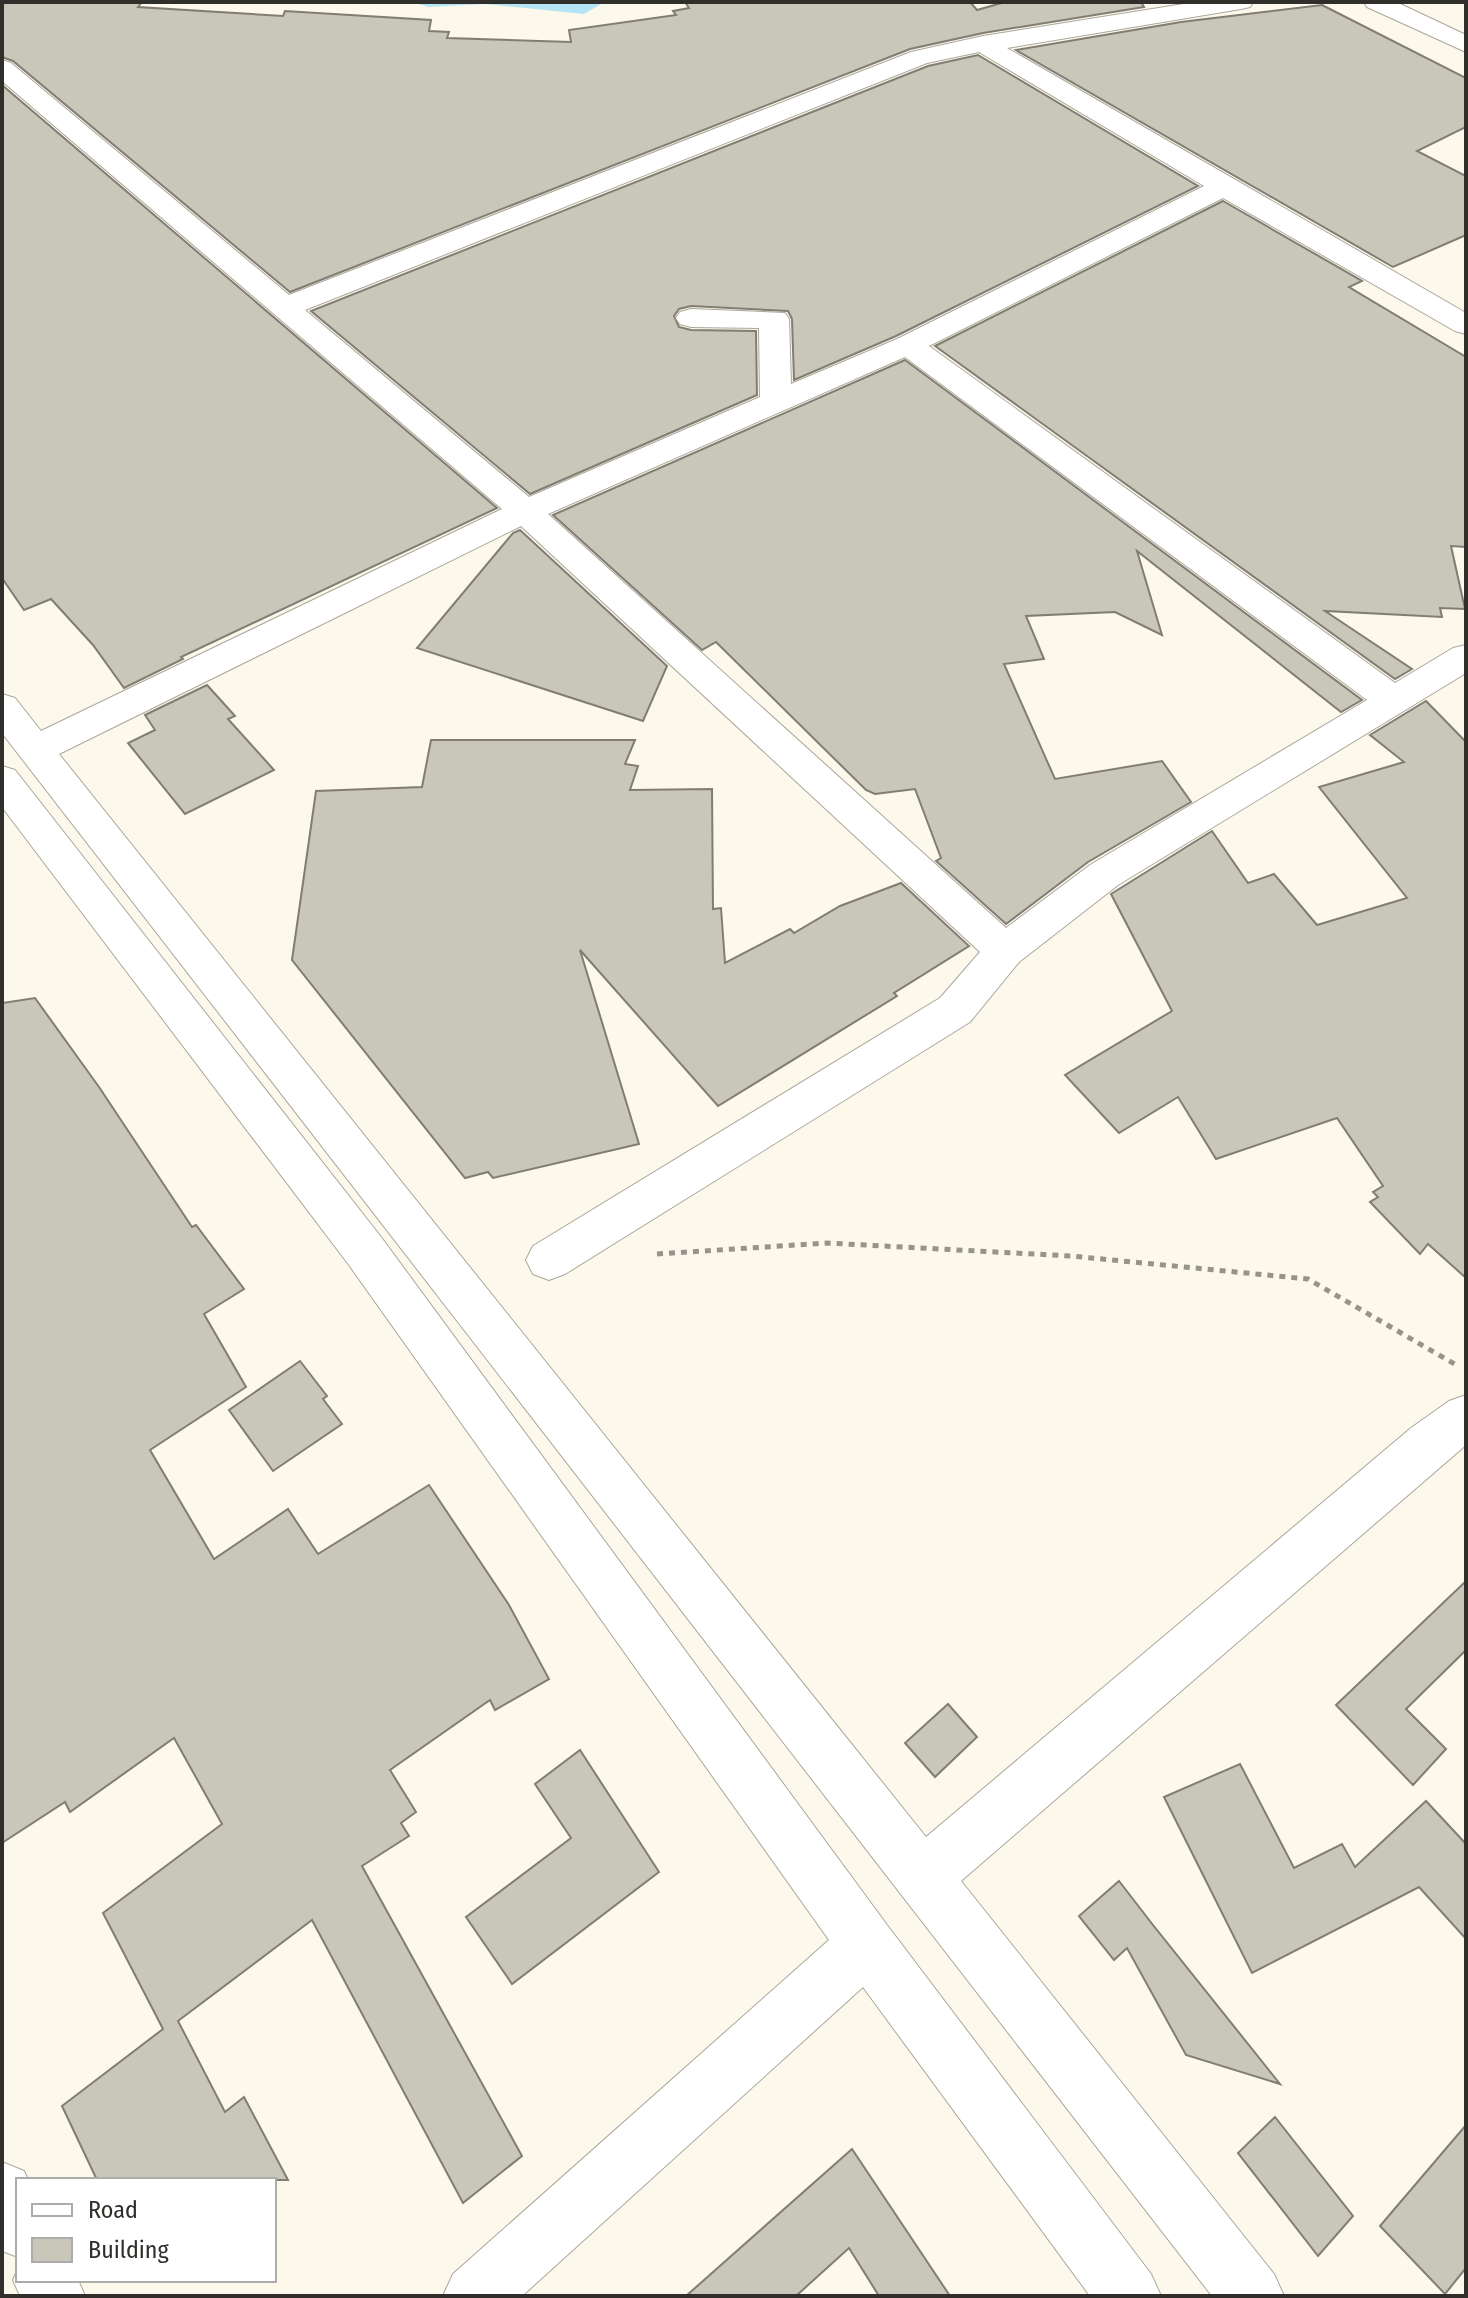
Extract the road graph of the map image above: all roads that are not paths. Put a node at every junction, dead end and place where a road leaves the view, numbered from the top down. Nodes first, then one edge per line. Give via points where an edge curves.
1 (1241, 2) edge
2 (1376, 2) edge
3 (983, 44) junction
4 (1466, 44) edge
5 (2, 68) edge
6 (1224, 187) junction
7 (283, 308) junction
8 (691, 318) dead end
9 (1466, 325) edge
10 (908, 345) junction
11 (776, 402) junction
12 (525, 511) junction
13 (1466, 657) edge
14 (1394, 701) junction
15 (2, 707) edge
16 (20, 764) edge
17 (1005, 951) junction
18 (549, 1260) dead end
19 (1466, 1417) edge
20 (922, 1877) junction
21 (867, 1945) junction
22 (2, 2193) edge
23 (16, 2222) edge
24 (475, 2296) edge
25 (1129, 2296) edge
26 (1252, 2296) edge

1 - 3 street
2 - 4 street
3 - 6 street
3 - 7 street via 920,57
5 - 7 street
6 - 9 street
6 - 10 street
7 - 12 street
8 - 11 street via 774,319
10 - 11 street
10 - 14 street
11 - 12 street
12 - 16 street
12 - 17 street
13 - 14 street
14 - 17 street via 1104,875
15 - 16 street
16 - 20 street
16 - 21 street
17 - 18 street via 955,1010
19 - 20 street
20 - 26 street
21 - 24 street
21 - 25 street
22 - 23 street

